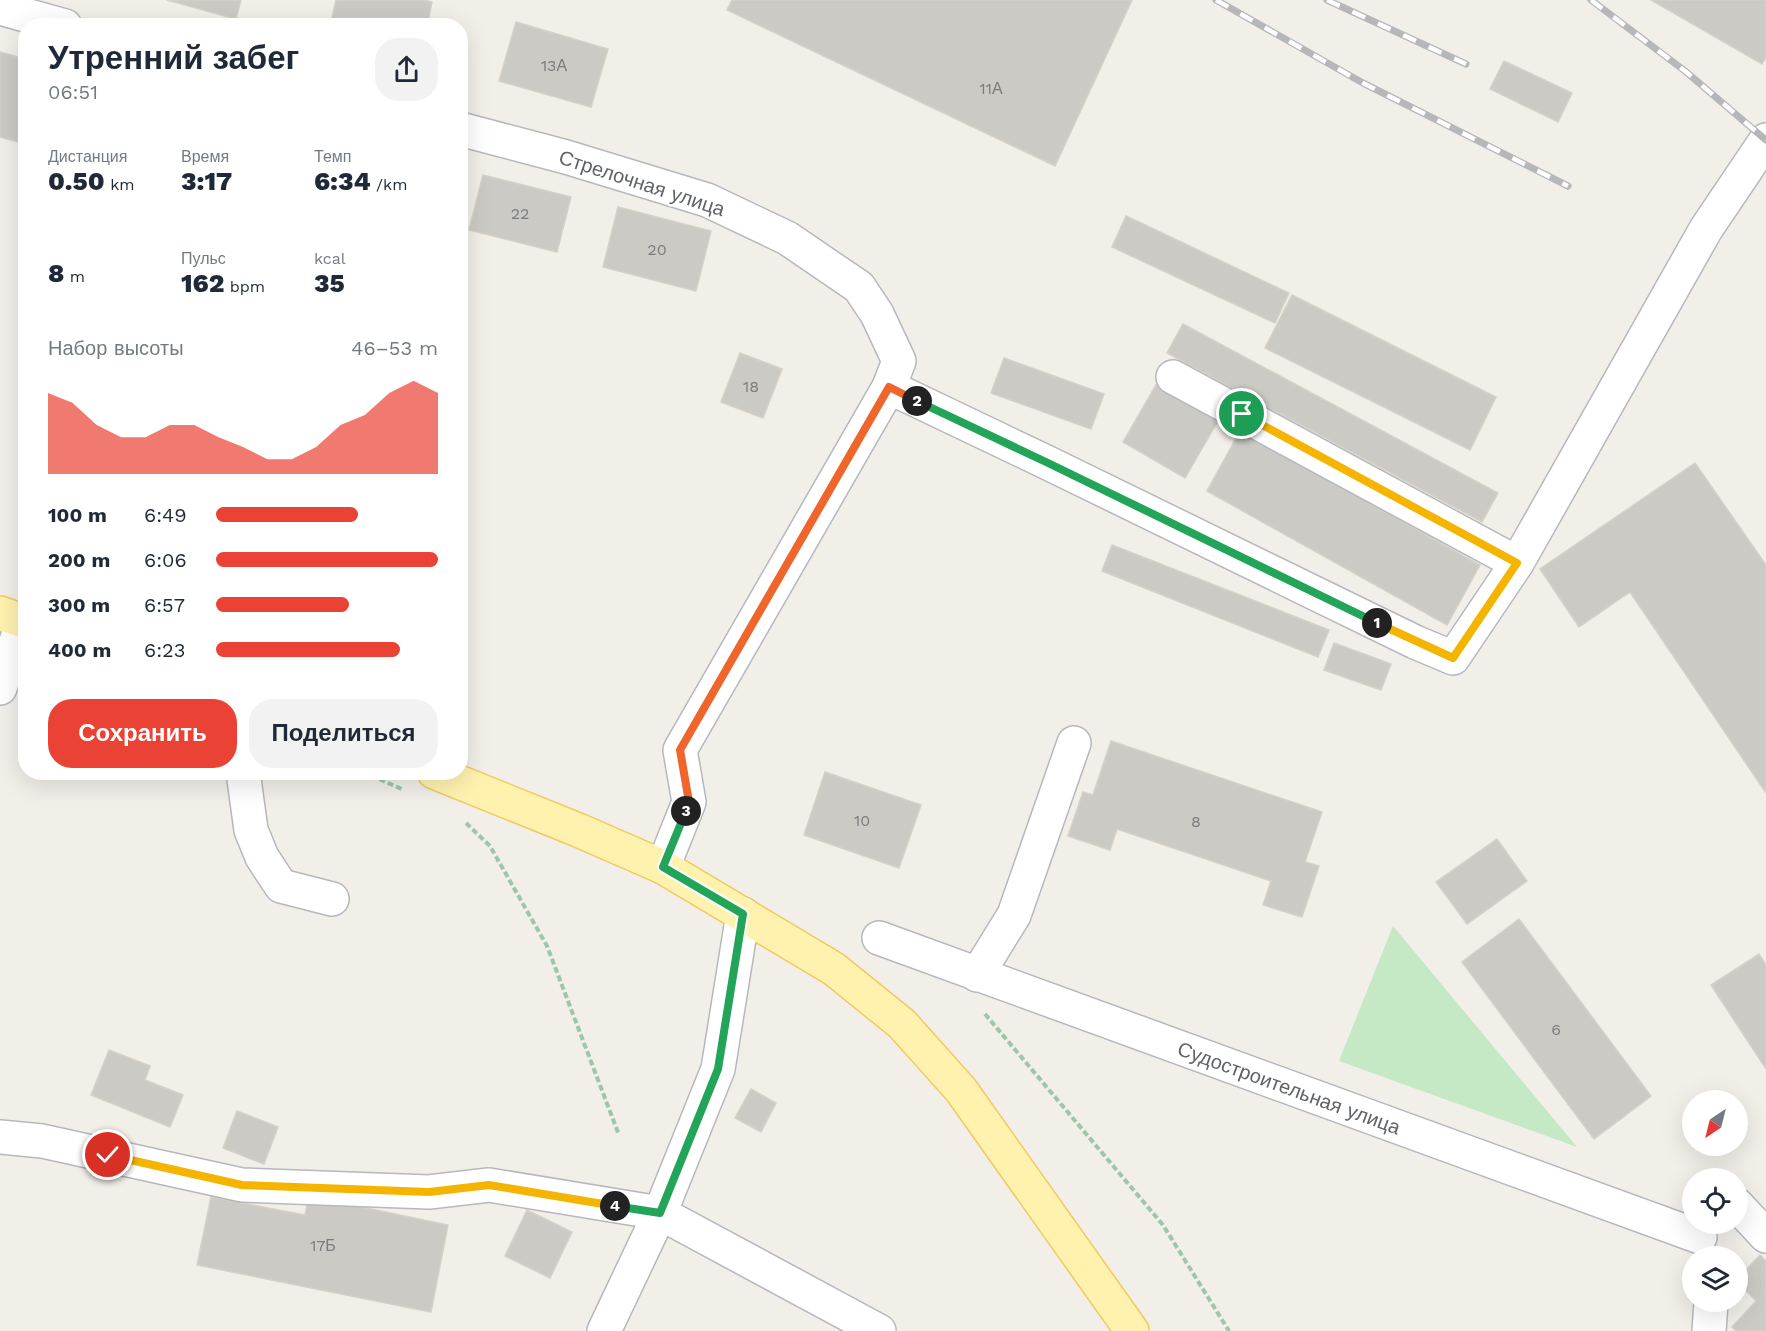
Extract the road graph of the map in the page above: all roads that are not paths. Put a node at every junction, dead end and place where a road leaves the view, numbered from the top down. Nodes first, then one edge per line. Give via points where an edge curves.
1 (0, 8) edge
2 (36, 18) edge
3 (468, 131) edge
4 (1766, 140) edge
5 (1173, 377) dead end
6 (889, 387) junction
7 (1517, 563) junction
8 (16, 618) edge
9 (0, 688) edge
10 (1074, 743) dead end
11 (244, 780) edge
12 (454, 780) edge
13 (663, 867) junction
14 (332, 899) dead end
15 (743, 914) junction
16 (879, 938) dead end
17 (977, 990) junction
18 (0, 1137) edge
19 (660, 1213) junction
20 (1748, 1217) edge
21 (1766, 1236) edge
22 (1704, 1239) edge
23 (1710, 1312) edge
24 (604, 1331) edge
25 (879, 1331) edge
26 (1132, 1331) edge
27 (1709, 1331) edge

1 - 2 street
3 - 6 street, Стрелочная улица via 707,200 787,238 859,287 899,361
4 - 7 street via 1706,229
5 - 7 street
6 - 7 street via 1453,658
6 - 13 street, Стрелочная улица via 680,750 689,802
8 - 9 street
10 - 17 street via 1014,915
11 - 14 street via 251,830 262,857 281,886
12 - 13 main road
13 - 15 main road
15 - 19 street via 718,1069
15 - 26 main road via 834,969 902,1024 961,1090
16 - 17 street, Судостроительная улица
17 - 22 street, Судостроительная улица
18 - 19 street via 42,1141 242,1185 429,1192 489,1185
19 - 24 street
19 - 25 street
20 - 21 street
23 - 27 street

